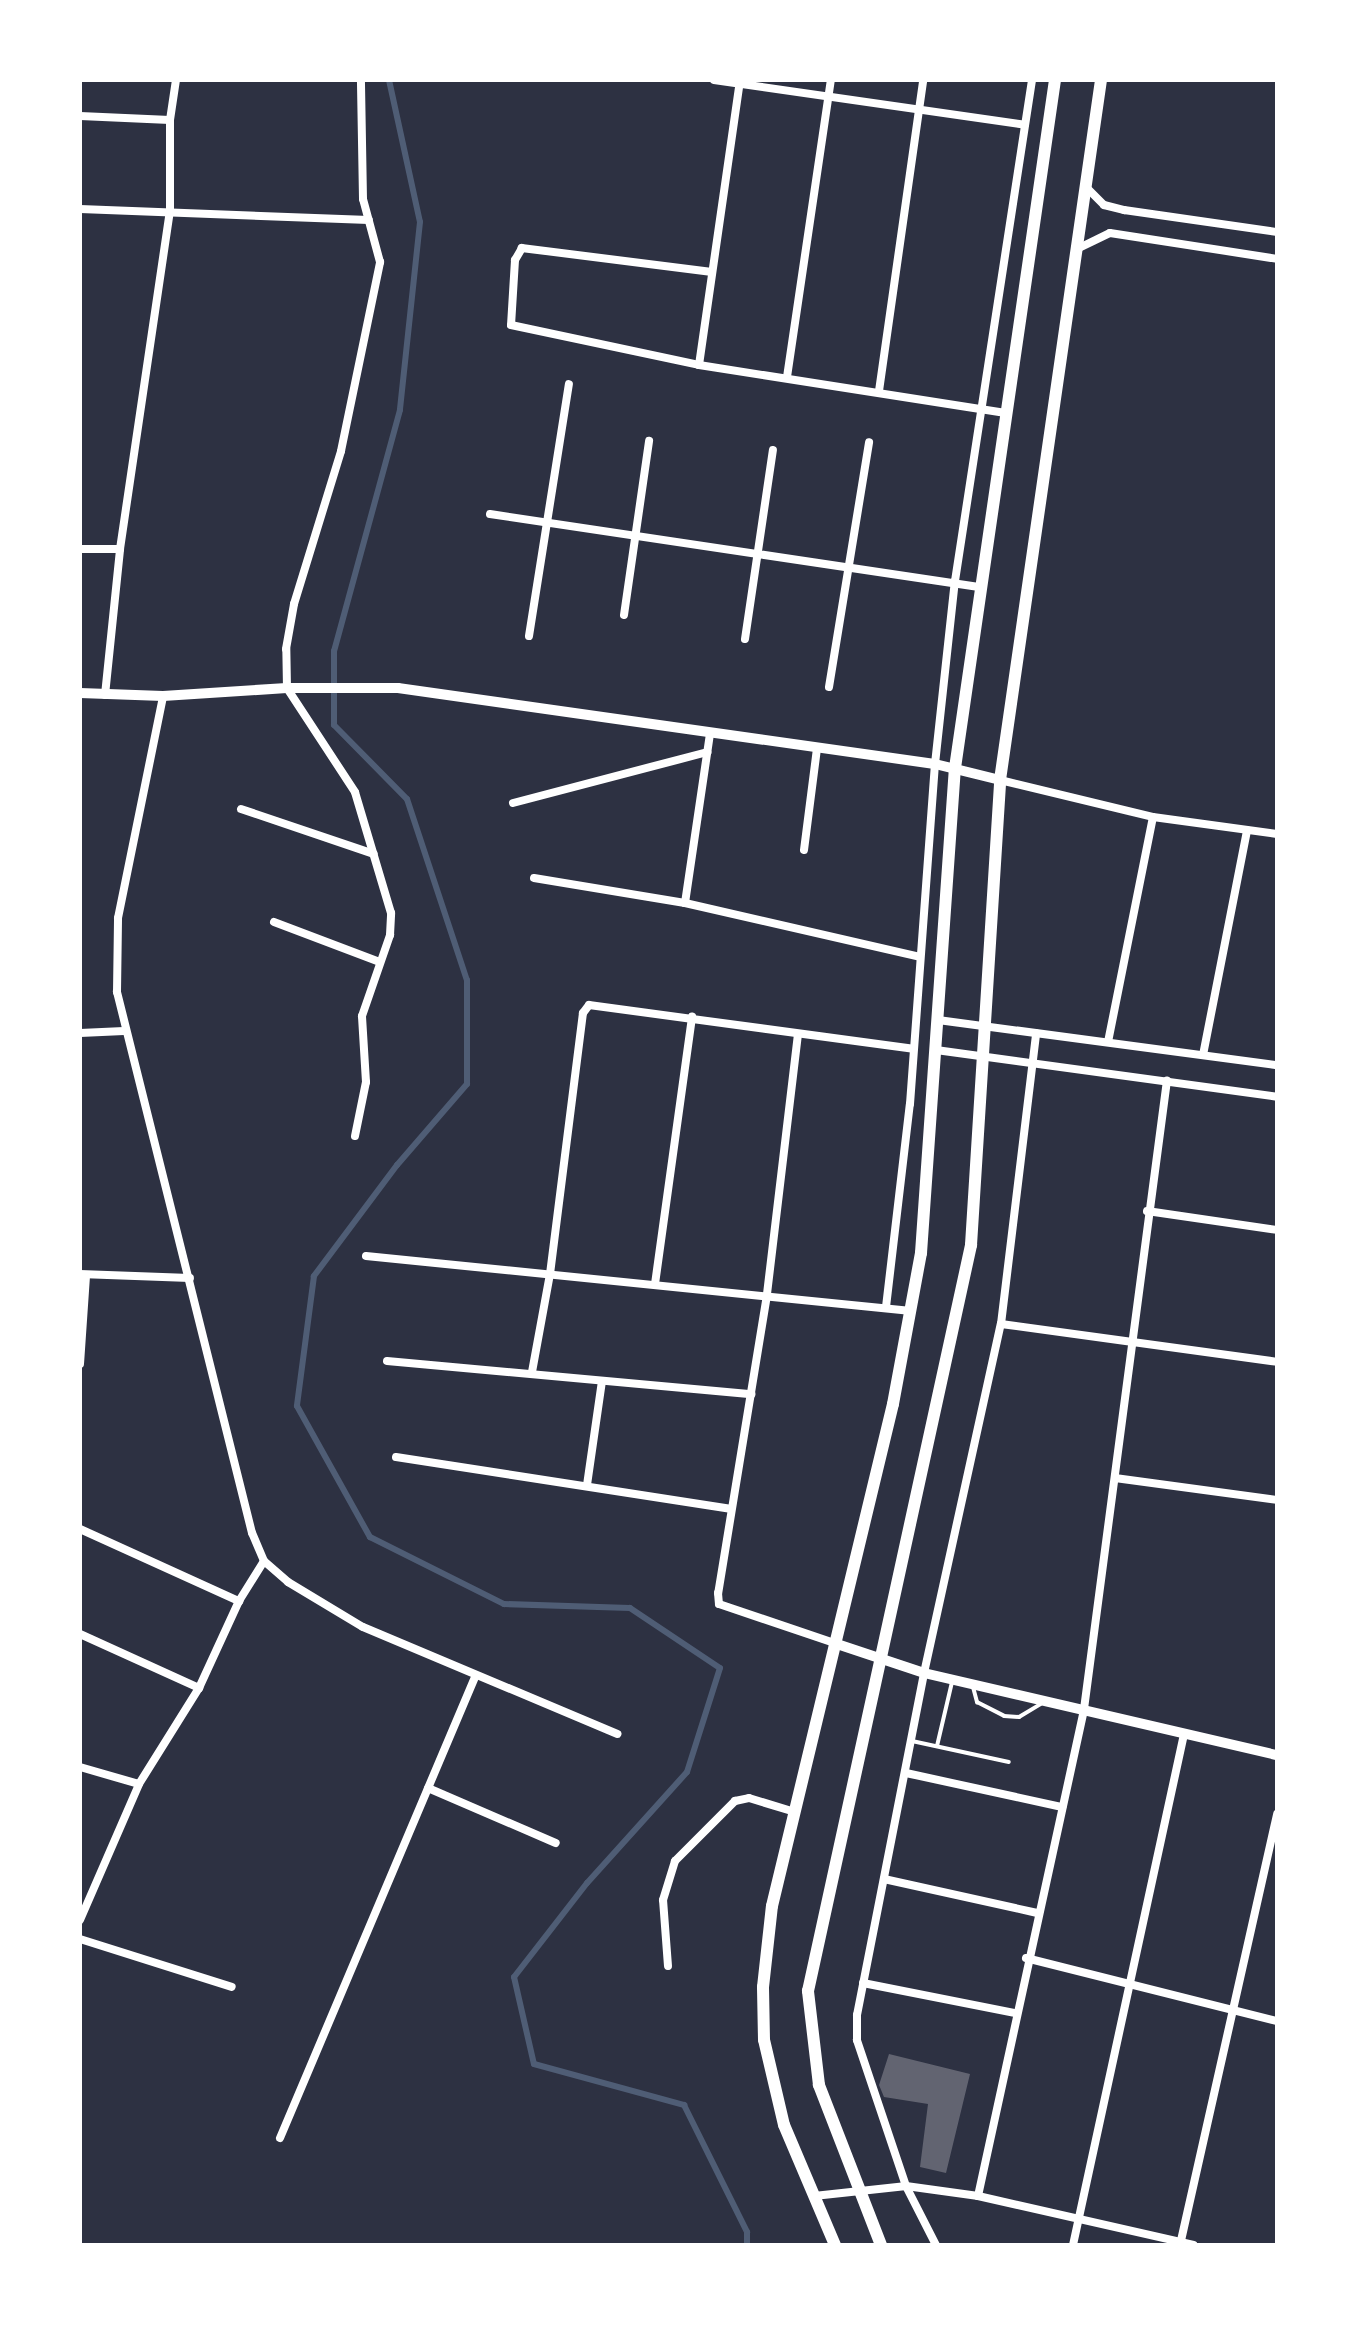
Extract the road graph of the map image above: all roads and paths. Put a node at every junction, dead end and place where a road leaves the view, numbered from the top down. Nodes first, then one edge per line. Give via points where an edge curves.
1 (176, 80) edge
2 (361, 80) edge
3 (714, 80) edge
4 (831, 80) edge
5 (923, 80) edge
6 (1032, 80) edge
7 (1055, 80) edge
8 (1101, 80) edge
9 (740, 82) edge
10 (829, 95) junction
11 (919, 108) junction
12 (80, 116) edge
13 (170, 120) junction
14 (1025, 125) junction
15 (1087, 188) junction
16 (80, 209) edge
17 (170, 212) junction
18 (369, 220) junction
19 (1277, 232) edge
20 (1079, 248) junction
21 (1277, 259) edge
22 (712, 272) junction
23 (699, 365) junction
24 (787, 377) junction
25 (569, 384) dead end
26 (879, 391) junction
27 (984, 410) junction
28 (1007, 413) junction
29 (649, 441) dead end
30 (869, 442) dead end
31 (773, 450) dead end
32 (490, 514) dead end
33 (547, 522) junction
34 (636, 534) junction
35 (80, 549) edge
36 (120, 549) junction
37 (759, 552) junction
38 (850, 566) junction
39 (955, 581) junction
40 (981, 587) junction
41 (624, 615) dead end
42 (529, 636) dead end
43 (745, 639) dead end
44 (829, 687) dead end
45 (287, 688) junction
46 (80, 693) edge
47 (105, 695) junction
48 (163, 696) junction
49 (710, 734) junction
50 (817, 749) junction
51 (707, 752) junction
52 (935, 764) junction
53 (955, 768) junction
54 (1000, 780) junction
55 (513, 803) dead end
56 (241, 809) dead end
57 (1153, 817) junction
58 (1247, 830) junction
59 (1277, 834) edge
60 (804, 850) dead end
61 (374, 854) junction
62 (534, 878) dead end
63 (685, 903) junction
64 (274, 922) dead end
65 (920, 957) junction
66 (380, 962) junction
67 (692, 1017) junction
68 (938, 1020) junction
69 (986, 1025) junction
70 (124, 1031) junction
71 (80, 1033) edge
72 (1036, 1033) junction
73 (798, 1034) junction
74 (1108, 1042) junction
75 (913, 1049) junction
76 (936, 1050) junction
77 (1203, 1055) junction
78 (985, 1057) junction
79 (1034, 1064) junction
80 (1277, 1065) edge
81 (1167, 1080) junction
82 (1277, 1097) edge
83 (355, 1136) dead end
84 (1147, 1211) junction
85 (1277, 1230) edge
86 (366, 1256) dead end
87 (83, 1274) edge
88 (550, 1274) junction
89 (190, 1278) junction
90 (655, 1284) junction
91 (767, 1295) junction
92 (886, 1307) junction
93 (911, 1311) junction
94 (1001, 1324) junction
95 (1130, 1340) junction
96 (387, 1361) dead end
97 (1277, 1362) edge
98 (80, 1364) edge
99 (532, 1372) junction
100 (602, 1381) junction
101 (752, 1394) junction
102 (396, 1457) dead end
103 (1115, 1478) junction
104 (587, 1485) junction
105 (1277, 1500) edge
106 (730, 1509) junction
107 (80, 1529) edge
108 (264, 1561) junction
109 (239, 1601) junction
110 (80, 1634) edge
111 (834, 1643) junction
112 (877, 1659) junction
113 (924, 1673) junction
114 (475, 1677) junction
115 (953, 1680) junction
116 (972, 1684) junction
117 (199, 1688) junction
118 (1044, 1702) junction
119 (1084, 1709) junction
120 (617, 1734) dead end
121 (1184, 1734) junction
122 (912, 1741) junction
123 (937, 1746) junction
124 (1277, 1755) edge
125 (1009, 1762) dead end
126 (80, 1767) edge
127 (906, 1773) junction
128 (139, 1784) junction
129 (428, 1788) junction
130 (1062, 1807) junction
131 (795, 1812) junction
132 (1277, 1814) edge
133 (556, 1843) dead end
134 (884, 1879) junction
135 (1037, 1913) junction
136 (80, 1920) edge
137 (80, 1939) edge
138 (1026, 1958) junction
139 (668, 1966) dead end
140 (863, 1983) junction
141 (232, 1987) dead end
142 (1129, 1987) junction
143 (1233, 2010) junction
144 (1014, 2013) junction
145 (1277, 2021) edge
146 (280, 2138) dead end
147 (906, 2186) junction
148 (856, 2190) junction
149 (814, 2196) junction
150 (978, 2196) junction
151 (1078, 2221) junction
152 (1180, 2243) edge
153 (835, 2245) edge
154 (881, 2245) edge
155 (936, 2245) edge
156 (1073, 2245) edge
157 (1194, 2245) edge

1 - 13 street
2 - 18 street via 363,199
3 - 9 street
4 - 10 street
5 - 11 street
6 - 14 street
7 - 28 main road
8 - 15 main road
9 - 10 street
9 - 22 street
10 - 11 street
10 - 24 street
11 - 14 street
11 - 26 street
12 - 13 street
13 - 17 street
14 - 27 street
15 - 19 street via 1104,205
15 - 20 main road
16 - 17 street
17 - 18 street
17 - 36 street
18 - 45 street via 380,262 370,320 341,451 294,604 286,649
20 - 21 street via 1110,233
20 - 54 main road
22 - 23 street
22 - 23 street via 529,247 518,251 515,260 509,315 515,330
23 - 24 street
24 - 26 street
25 - 33 street
26 - 27 street
27 - 28 street
27 - 39 street
28 - 40 main road
29 - 34 street
30 - 38 street
31 - 37 street
32 - 33 street
33 - 34 street
33 - 42 street
34 - 37 street
34 - 41 street
35 - 36 street
36 - 47 street
37 - 38 street
37 - 43 street
38 - 39 street
38 - 44 street
39 - 40 street
39 - 52 street
40 - 53 main road
45 - 48 street
45 - 49 street via 398,688
45 - 61 street via 355,792
46 - 47 street
47 - 48 street
48 - 70 street via 114,953
49 - 50 street
49 - 51 street
50 - 52 street
50 - 60 street
51 - 55 street
51 - 63 street
52 - 53 street
52 - 65 street
53 - 54 street
53 - 68 main road
54 - 57 street
54 - 69 main road
56 - 61 street
57 - 58 street
57 - 74 street
58 - 59 street
58 - 77 street
61 - 66 street via 391,913
62 - 63 street
63 - 65 street
64 - 66 street
65 - 75 street
66 - 83 street via 362,1016 366,1082
67 - 73 street
67 - 88 street via 599,1003 583,1013
67 - 90 street
68 - 69 street
68 - 76 main road
69 - 72 street
69 - 78 main road
70 - 71 street
70 - 89 street
72 - 74 street
72 - 79 street
73 - 75 street
73 - 91 street
74 - 77 street
75 - 92 street
76 - 78 street
76 - 93 main road via 921,1253
77 - 80 street
78 - 79 street
78 - 112 main road via 971,1245
79 - 81 street
79 - 94 street
81 - 82 street
81 - 84 street
84 - 85 street
84 - 95 street
86 - 88 street
87 - 89 street
87 - 98 street
88 - 90 street
88 - 99 street
89 - 108 street via 252,1533
90 - 91 street
91 - 92 street
91 - 101 street
92 - 93 street
93 - 111 main road
94 - 95 street
94 - 113 street
95 - 97 street
95 - 103 street
96 - 99 street
99 - 100 street
100 - 101 street
100 - 104 street
101 - 106 street
102 - 104 street
103 - 105 street
103 - 119 street
104 - 106 street
106 - 111 street via 719,1604
107 - 109 street
108 - 109 street
108 - 114 street via 288,1582 363,1627
109 - 117 street
110 - 117 street
111 - 112 street
111 - 131 main road
112 - 113 street
112 - 148 main road via 808,1991 819,2085
113 - 115 street
113 - 122 street
114 - 120 street
114 - 129 street
115 - 116 street
115 - 123 lane
116 - 118 street
116 - 118 lane via 977,1702 1004,1716 1019,1717
117 - 128 street
118 - 119 street
119 - 121 street
119 - 130 street
121 - 124 street
121 - 142 street
122 - 123 lane
122 - 127 street
123 - 125 lane
126 - 128 street
127 - 130 street
127 - 134 street
128 - 136 street
129 - 133 street
129 - 146 street
130 - 135 street
131 - 139 street via 749,1798 735,1801 675,1861 663,1900
131 - 149 main road via 772,1906 763,1987 764,2040 784,2125
132 - 143 street
134 - 135 street
134 - 140 street
135 - 138 street
137 - 141 street
138 - 142 street
138 - 144 street
140 - 144 street
140 - 147 street via 857,2040
142 - 143 street
142 - 151 street
143 - 145 street
143 - 152 street
144 - 150 street
147 - 148 street
147 - 150 street
147 - 155 street
148 - 149 street
148 - 154 main road
149 - 153 main road
150 - 151 street
151 - 152 street
151 - 156 street
152 - 157 street

